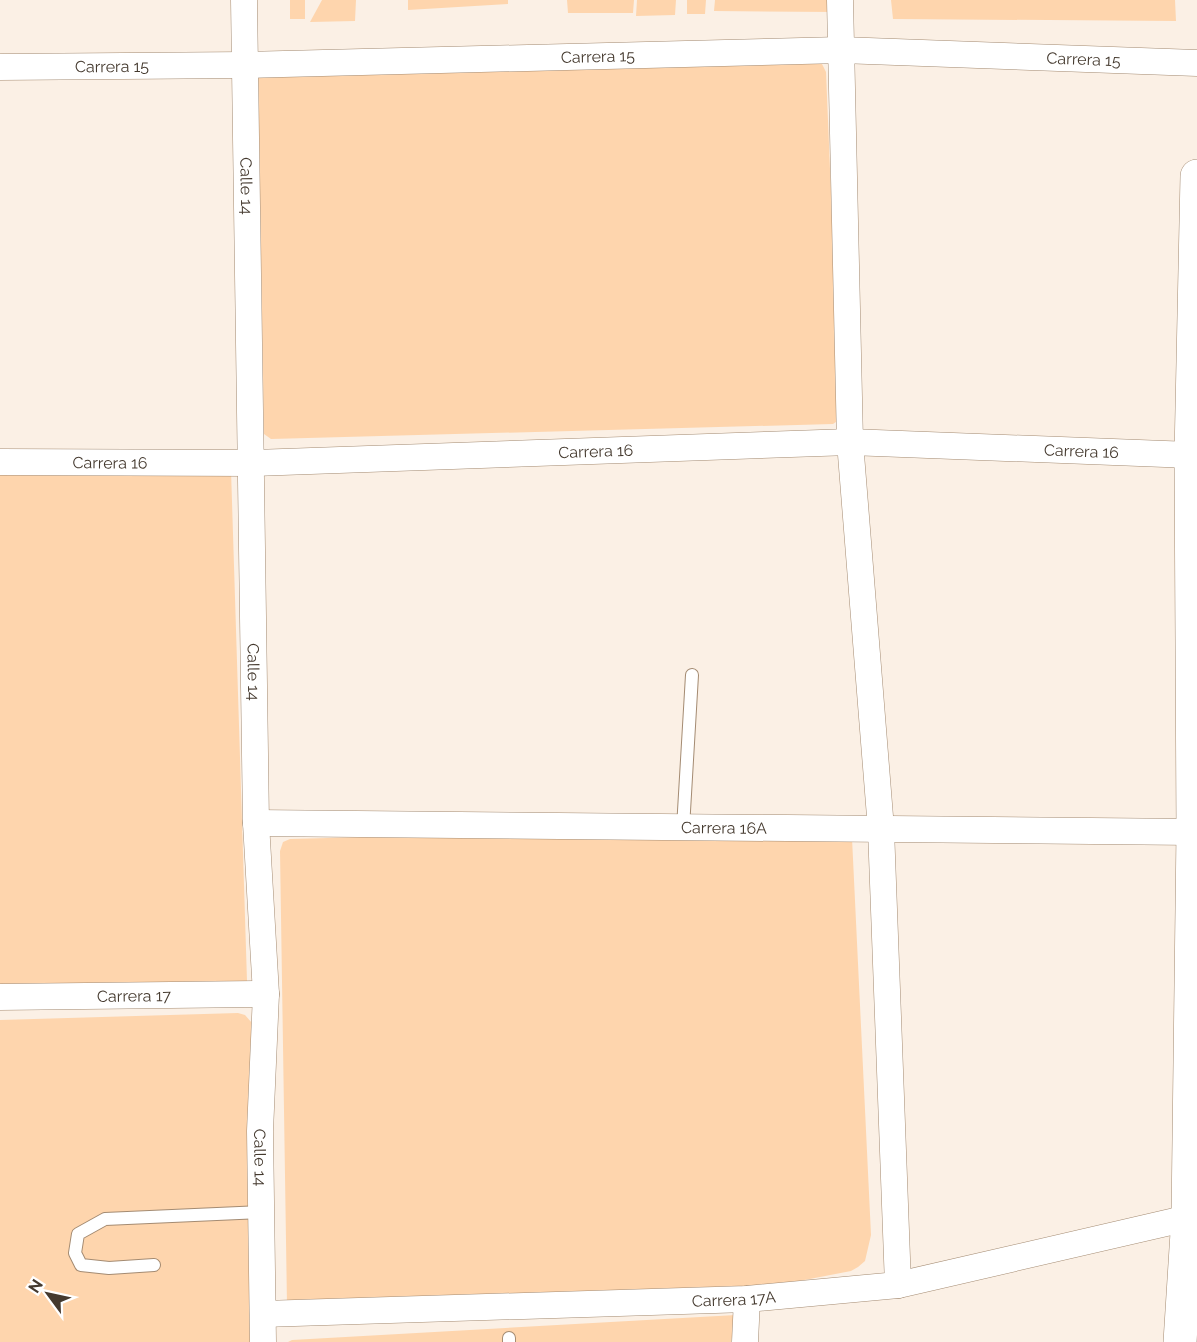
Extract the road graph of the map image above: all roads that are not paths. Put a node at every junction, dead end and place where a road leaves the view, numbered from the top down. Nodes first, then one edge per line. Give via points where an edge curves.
1 (244, 0) edge
2 (840, 0) edge
3 (842, 50) junction
4 (1197, 63) edge
5 (245, 65) junction
6 (0, 67) edge
7 (1197, 176) edge
8 (850, 442) junction
9 (1191, 455) junction
10 (0, 462) edge
11 (251, 463) junction
12 (692, 675) dead end
13 (256, 823) junction
14 (683, 828) junction
15 (881, 829) junction
16 (1193, 832) junction
17 (266, 994) junction
18 (0, 997) edge
19 (261, 1212) junction
20 (1193, 1217) edge
21 (154, 1265) dead end
22 (898, 1284) junction
23 (747, 1299) junction
24 (263, 1314) junction
25 (262, 1342) edge
26 (745, 1342) edge
27 (1180, 1342) edge

1 - 5 street, Calle 14
2 - 3 street
3 - 4 street, Carrera 15
3 - 5 street, Carrera 15
3 - 8 street
5 - 6 street, Carrera 15
5 - 11 street, Calle 14
7 - 9 main road
8 - 9 street, Carrera 16
8 - 11 street, Carrera 16
8 - 15 street
9 - 16 main road
10 - 11 street, Carrera 16
11 - 13 street, Calle 14
12 - 14 lane
13 - 14 street, Carrera 16A
13 - 17 street, Calle 14
14 - 15 street, Carrera 16A
15 - 16 street, Carrera 16A
15 - 22 street
16 - 20 main road
17 - 18 street, Carrera 17
17 - 19 street, Calle 14
19 - 21 lane via 105,1218 78,1234 75,1253 81,1265
19 - 24 street, Calle 14
20 - 22 street, Carrera 17A
20 - 27 main road
22 - 23 street, Carrera 17A
23 - 24 street, Carrera 17A
23 - 26 street
24 - 25 street, Calle 14

